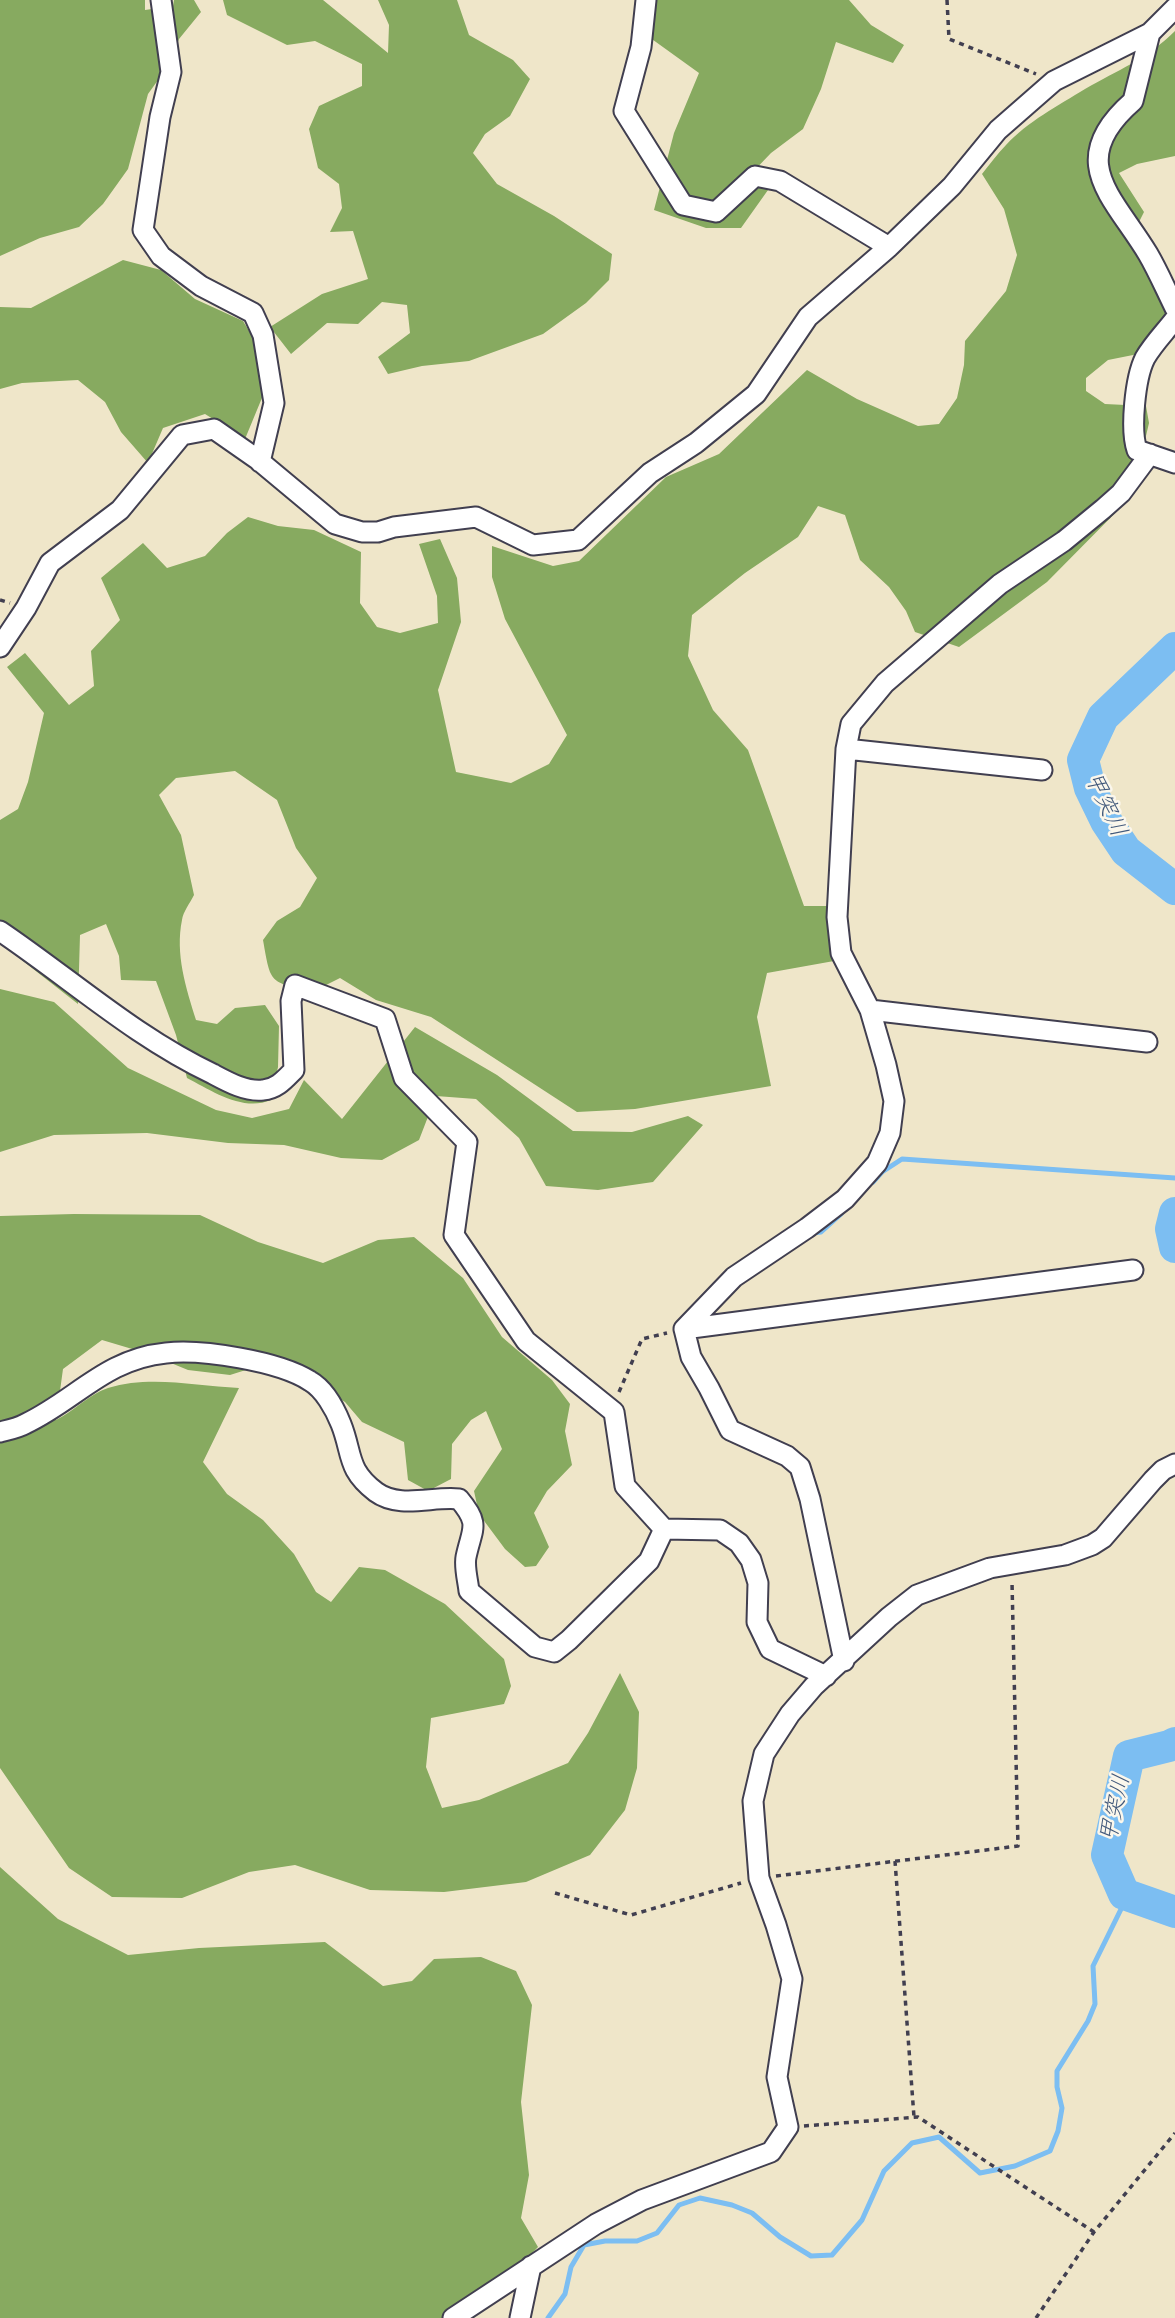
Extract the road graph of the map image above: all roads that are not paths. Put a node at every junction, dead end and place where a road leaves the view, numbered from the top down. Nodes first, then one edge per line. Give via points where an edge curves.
1 (161, 0) edge
2 (646, 0) edge
3 (1175, 8) edge
4 (1150, 33) junction
5 (889, 247) junction
6 (1175, 308) edge
7 (1175, 319) edge
8 (1150, 454) junction
9 (260, 462) junction
10 (1175, 463) edge
11 (0, 647) edge
12 (846, 749) junction
13 (1042, 770) dead end
14 (0, 931) edge
15 (870, 1010) junction
16 (1147, 1042) dead end
17 (1133, 1270) dead end
18 (684, 1329) junction
19 (0, 1432) edge
20 (1175, 1464) edge
21 (664, 1529) junction
22 (844, 1661) junction
23 (826, 1676) junction
24 (531, 2266) junction
25 (453, 2318) edge
26 (520, 2318) edge

1 - 9 street via 171,72 143,230 162,256 201,286 253,313 263,335 274,403
2 - 5 street via 624,111 683,205 716,212 755,176 767,178 780,181
3 - 4 street
4 - 5 street via 1054,81 998,130 951,186
4 - 6 street via 1133,101 1104,135 1098,171
5 - 9 street via 808,317 756,394 650,473 578,540 533,545 476,517 362,532 335,524
7 - 8 street via 1143,361 1139,377 1134,442 1138,450
8 - 10 street
8 - 12 street via 1103,509 1000,584 885,683 851,724
9 - 11 street via 214,429 182,435 121,510 50,563
12 - 13 street
12 - 15 street via 837,917 841,953
14 - 21 street via 168,1051 239,1087 264,1090 279,1085 294,1070 291,1001 295,985 385,1019 404,1078 467,1142 454,1235 526,1341 614,1412 625,1486
15 - 16 street
15 - 18 street via 894,1101 890,1133 877,1163 845,1199 734,1277
17 - 18 street
18 - 22 street via 691,1357 730,1430 788,1456 800,1467
19 - 21 street via 24,1425 103,1373 164,1353 247,1360 289,1372 312,1382 329,1400 353,1469 378,1494 406,1502 460,1499 473,1515 465,1560 469,1591 535,1647 554,1652 649,1561
20 - 22 street via 1153,1479 1092,1545 1065,1555 990,1568 917,1595
21 - 23 street via 720,1530 739,1543 751,1560 758,1583 757,1622 770,1649
22 - 23 street
23 - 24 street via 790,1714 764,1754 753,1801 758,1878 792,1979 777,2077 788,2127 771,2152 642,2200
24 - 25 street
24 - 26 street

